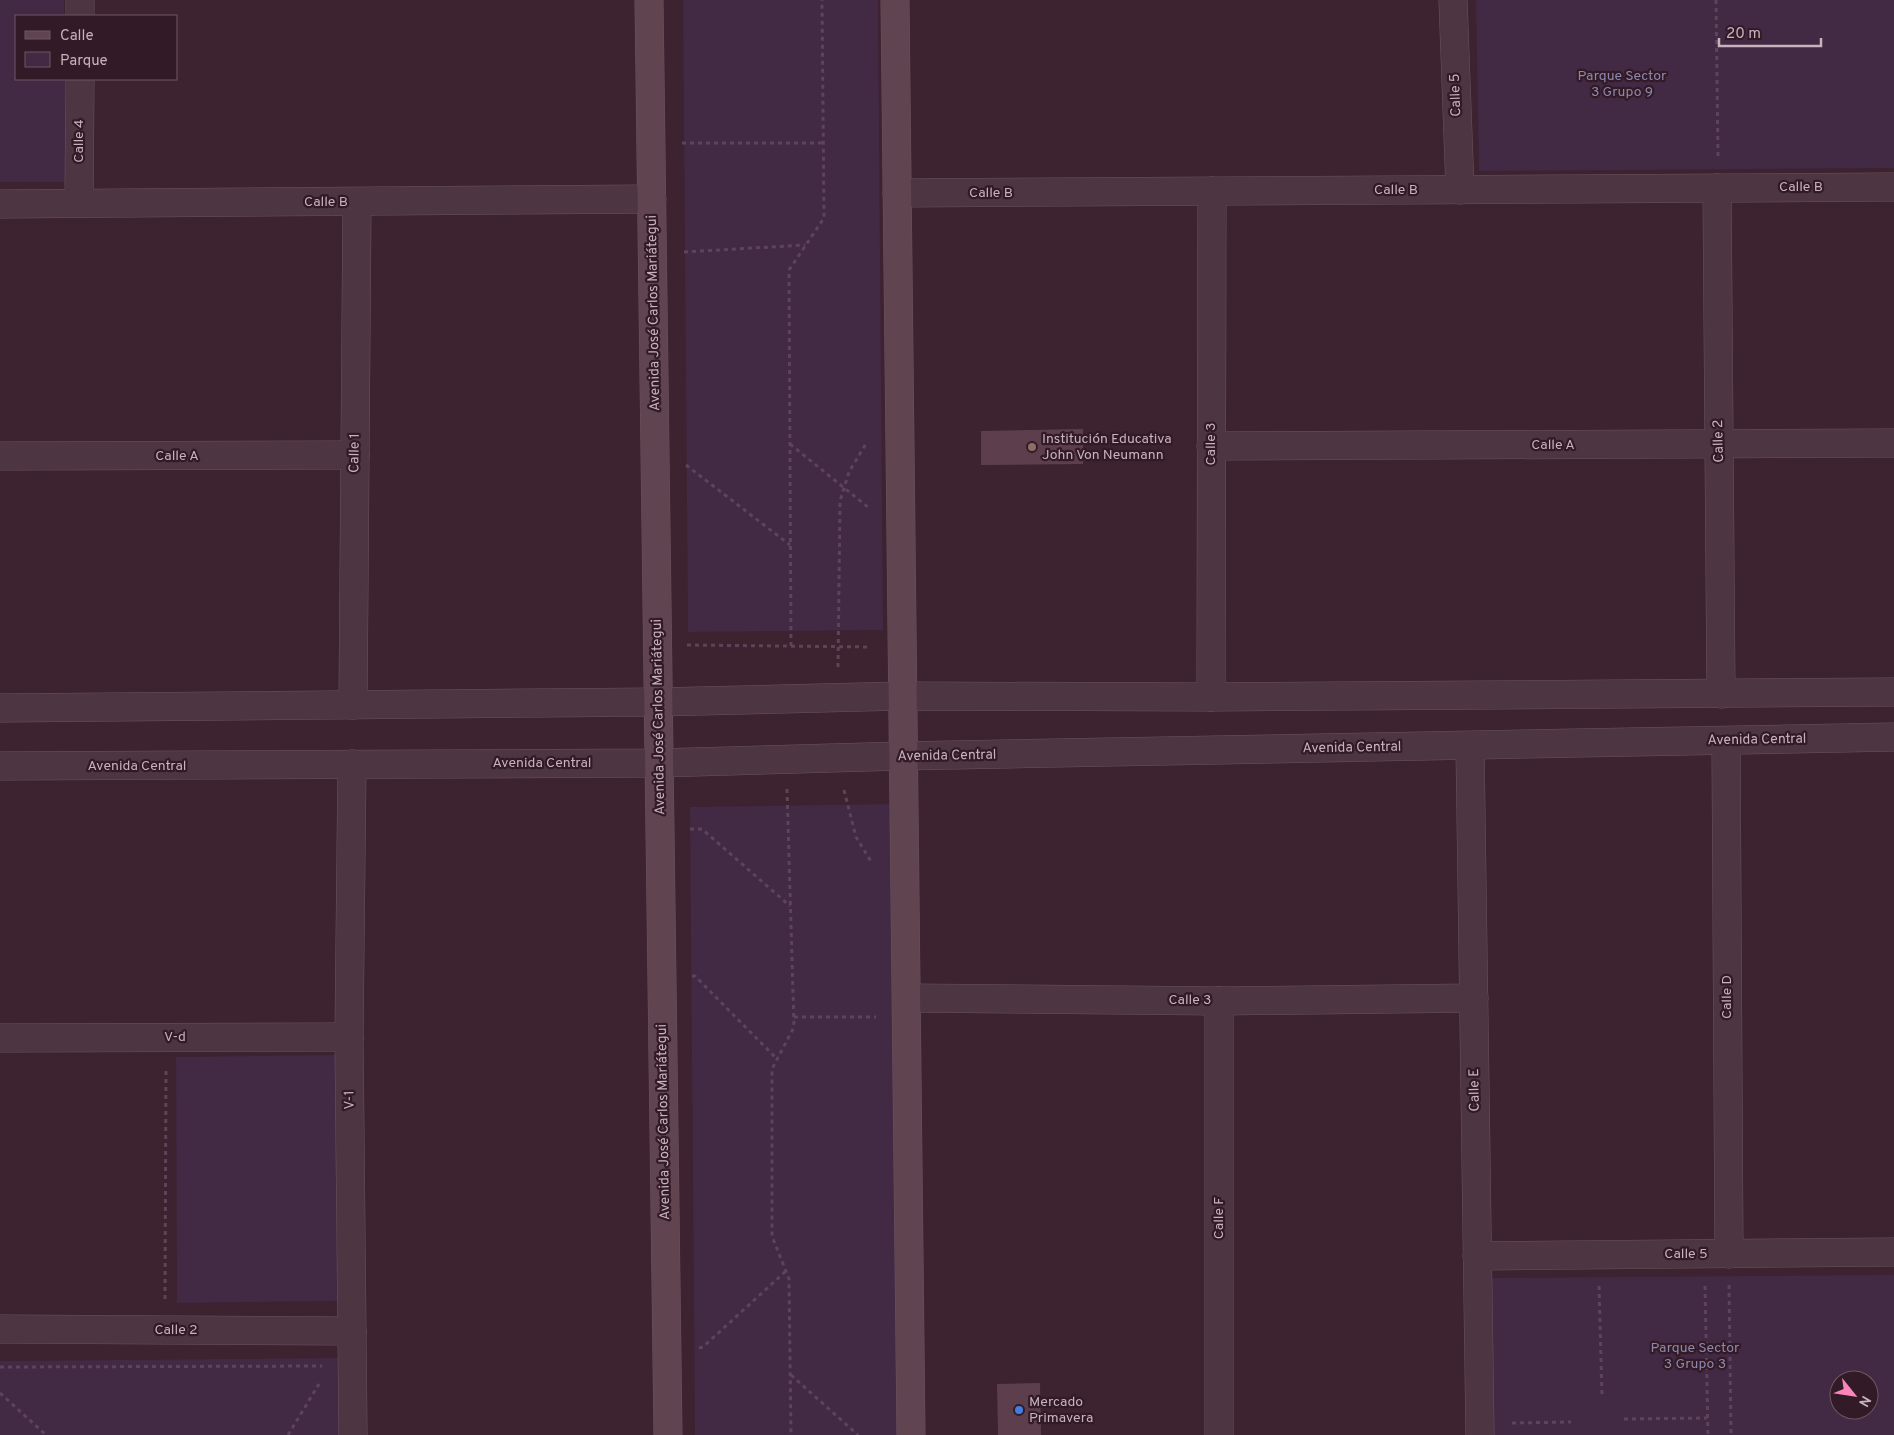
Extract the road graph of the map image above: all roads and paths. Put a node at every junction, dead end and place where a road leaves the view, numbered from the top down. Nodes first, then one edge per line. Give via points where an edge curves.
1 (80, 0) edge
2 (649, 0) edge
3 (822, 0) edge
4 (895, 0) edge
5 (1453, 0) edge
6 (1716, 0) edge
7 (80, 15) edge
8 (80, 80) edge
9 (652, 143) junction
10 (823, 143) junction
11 (1894, 187) edge
12 (1717, 188) junction
13 (1460, 190) junction
14 (1212, 191) junction
15 (897, 193) junction
16 (652, 199) junction
17 (357, 202) junction
18 (79, 203) junction
19 (0, 204) edge
20 (806, 245) junction
21 (653, 253) junction
22 (655, 440) junction
23 (1894, 443) edge
24 (790, 444) junction
25 (1719, 444) junction
26 (1211, 446) junction
27 (0, 456) edge
28 (354, 456) junction
29 (901, 534) junction
30 (791, 546) junction
31 (658, 645) junction
32 (791, 646) junction
33 (902, 648) junction
34 (1894, 692) edge
35 (1721, 694) junction
36 (902, 696) junction
37 (1211, 697) junction
38 (658, 702) junction
39 (352, 705) junction
40 (0, 708) edge
41 (1894, 737) edge
42 (1726, 741) junction
43 (1470, 746) junction
44 (902, 756) junction
45 (659, 763) junction
46 (352, 764) junction
47 (0, 766) edge
48 (787, 784) dead end
49 (660, 826) junction
50 (790, 906) junction
51 (662, 975) junction
52 (1474, 998) junction
53 (1219, 1001) junction
54 (907, 1007) junction
55 (794, 1017) junction
56 (349, 1036) junction
57 (166, 1037) junction
58 (0, 1038) edge
59 (777, 1059) junction
60 (1894, 1252) edge
61 (1717, 1254) junction
62 (1477, 1256) junction
63 (786, 1271) junction
64 (1599, 1280) dead end
65 (0, 1329) edge
66 (165, 1330) junction
67 (352, 1331) junction
68 (667, 1350) junction
69 (331, 1366) dead end
70 (0, 1367) edge
71 (790, 1375) junction
72 (0, 1393) edge
73 (1602, 1396) dead end
74 (1624, 1418) dead end
75 (1707, 1418) junction
76 (1571, 1422) dead end
77 (1491, 1429) edge
78 (46, 1435) edge
79 (353, 1435) edge
80 (668, 1435) edge
81 (791, 1435) edge
82 (858, 1435) edge
83 (910, 1435) edge
84 (1219, 1435) edge
85 (1708, 1435) edge
86 (1731, 1435) edge

1 - 7 street
2 - 9 main road, Avenida José Carlos Mariátegui
3 - 10 path
4 - 15 main road
5 - 13 street, Calle 5
6 - 12 path
8 - 18 street, Calle 4
9 - 10 path
9 - 16 main road, Avenida José Carlos Mariátegui
10 - 20 path via 824,218
11 - 12 street, Calle B
12 - 13 street, Calle B
12 - 25 street, Calle 2
13 - 14 street, Calle B
14 - 15 street, Calle B
14 - 26 street, Calle 3
15 - 29 main road
16 - 17 street, Calle B
16 - 21 main road, Avenida José Carlos Mariátegui
17 - 18 street, Calle B
17 - 28 street, Calle 1
18 - 19 street, Calle B
20 - 21 path
20 - 24 path via 789,270
21 - 22 main road, Avenida José Carlos Mariátegui
22 - 30 path
22 - 31 main road, Avenida José Carlos Mariátegui
23 - 25 street, Calle A
24 - 29 path
24 - 30 path
25 - 26 street, Calle A
25 - 35 street, Calle 2
26 - 37 street, Calle 3
27 - 28 street, Calle A
28 - 39 street, Calle 1
29 - 33 main road
30 - 32 path
31 - 32 path
31 - 38 main road, Avenida José Carlos Mariátegui
32 - 33 path
33 - 36 main road
34 - 35 street
35 - 37 street
36 - 37 street
36 - 38 street
36 - 44 main road
38 - 39 street
38 - 45 main road, Avenida José Carlos Mariátegui
39 - 40 street
41 - 42 street, Avenida Central
42 - 43 street, Avenida Central
42 - 61 street, Calle D
43 - 44 street, Avenida Central
43 - 52 street, Calle E
44 - 45 street, Avenida Central
44 - 54 main road
45 - 46 street, Avenida Central
45 - 49 main road, Avenida José Carlos Mariátegui
46 - 47 street, Avenida Central
46 - 56 street, V-1
48 - 50 path
49 - 50 path via 702,829
49 - 51 main road, Avenida José Carlos Mariátegui
50 - 55 path
51 - 59 path via 695,976
51 - 68 main road, Avenida José Carlos Mariátegui
52 - 53 street, Calle 3
52 - 62 street, Calle E
53 - 54 street, Calle 3
53 - 84 street, Calle F
54 - 55 path
54 - 83 main road
55 - 59 path via 794,1027
56 - 57 street, V-d
56 - 67 street, V-1
57 - 58 street, V-d
57 - 66 path
59 - 63 path via 772,1069 772,1236
60 - 61 street, Calle 5
61 - 62 street, Calle 5
61 - 75 path
61 - 86 path
62 - 77 street, Calle E
63 - 68 path via 703,1347
63 - 71 path via 789,1279
64 - 73 path
65 - 66 street, Calle 2
66 - 67 street, Calle 2
67 - 79 street, V-1
68 - 80 main road, Avenida José Carlos Mariátegui
69 - 70 path
71 - 81 path
71 - 82 path
72 - 78 path
74 - 75 path
75 - 85 path
76 - 77 path

